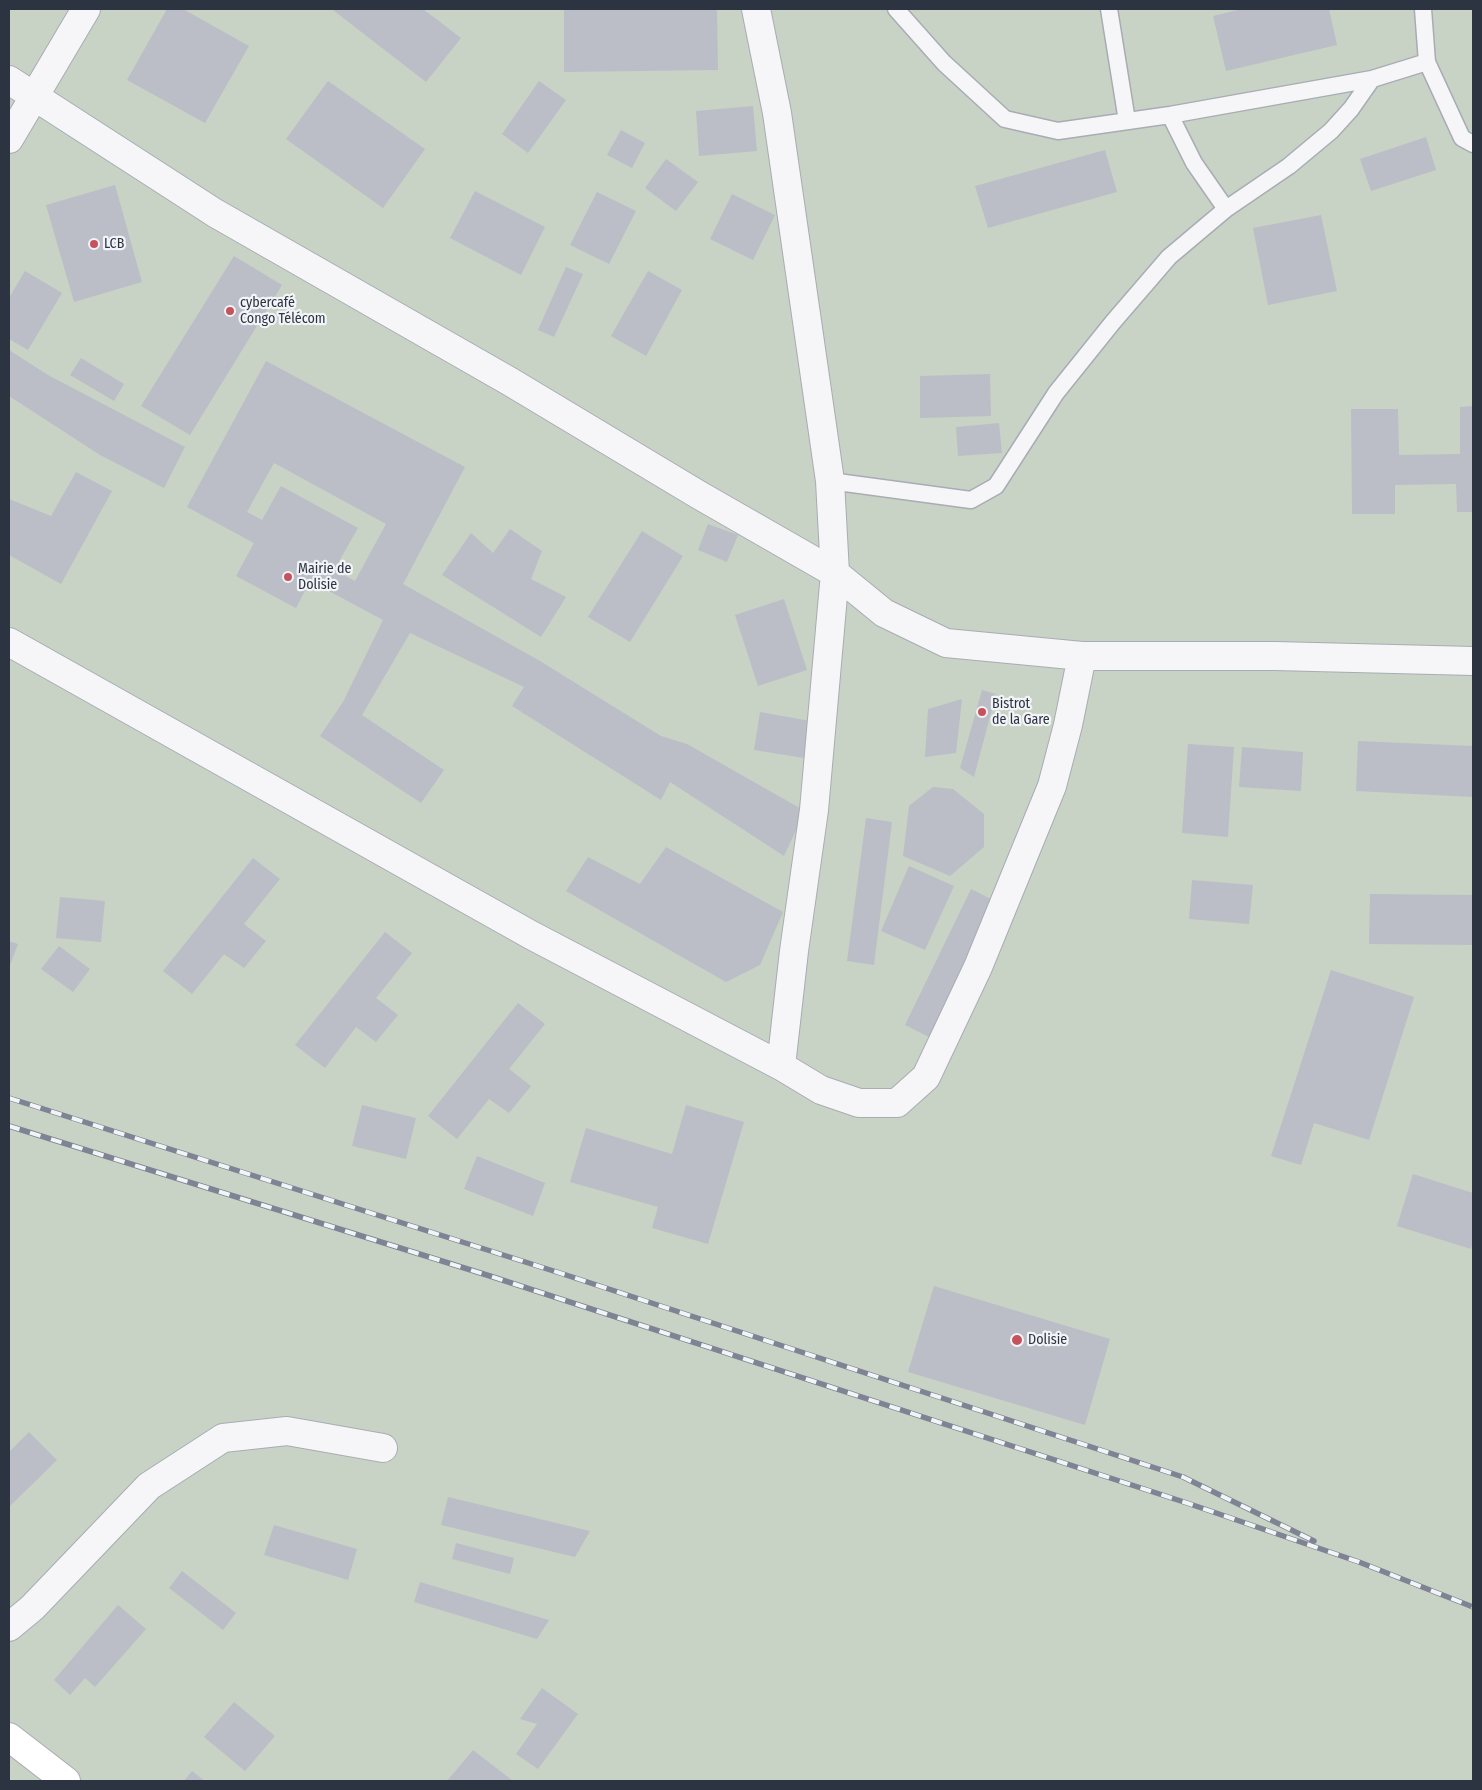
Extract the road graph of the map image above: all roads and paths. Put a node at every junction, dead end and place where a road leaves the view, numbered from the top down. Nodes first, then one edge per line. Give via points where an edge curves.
1 (86, 9) edge
2 (756, 9) edge
3 (896, 9) edge
4 (1109, 9) edge
5 (1423, 9) edge
6 (1427, 62) junction
7 (1372, 79) junction
8 (9, 80) edge
9 (34, 96) junction
10 (1170, 115) junction
11 (1127, 121) junction
12 (9, 139) edge
13 (1473, 144) edge
14 (1226, 208) junction
15 (830, 481) junction
16 (835, 573) junction
17 (9, 642) edge
18 (1082, 656) junction
19 (1473, 661) edge
20 (781, 1066) junction
21 (383, 1448) dead end
22 (9, 1627) edge
23 (9, 1737) edge
24 (66, 1781) edge

1 - 9 street
2 - 15 street via 777,112
3 - 11 lane via 944,63 1005,119 1058,131
4 - 11 lane
5 - 6 lane
6 - 7 lane
6 - 13 lane via 1462,138
7 - 10 lane
7 - 14 lane via 1331,131 1289,166
8 - 9 street
9 - 12 street
9 - 16 street via 215,213
10 - 11 lane
10 - 14 lane via 1194,163
14 - 15 lane via 1169,257 1113,322 1056,393 996,486 971,500
15 - 16 street
16 - 18 street via 884,613 946,643
16 - 20 street via 814,810
17 - 20 street via 531,935
18 - 19 street
18 - 20 street via 1052,786 978,967 926,1077 897,1103 859,1103 821,1090
21 - 22 street via 287,1431 223,1438 149,1486 32,1608
23 - 24 main road

